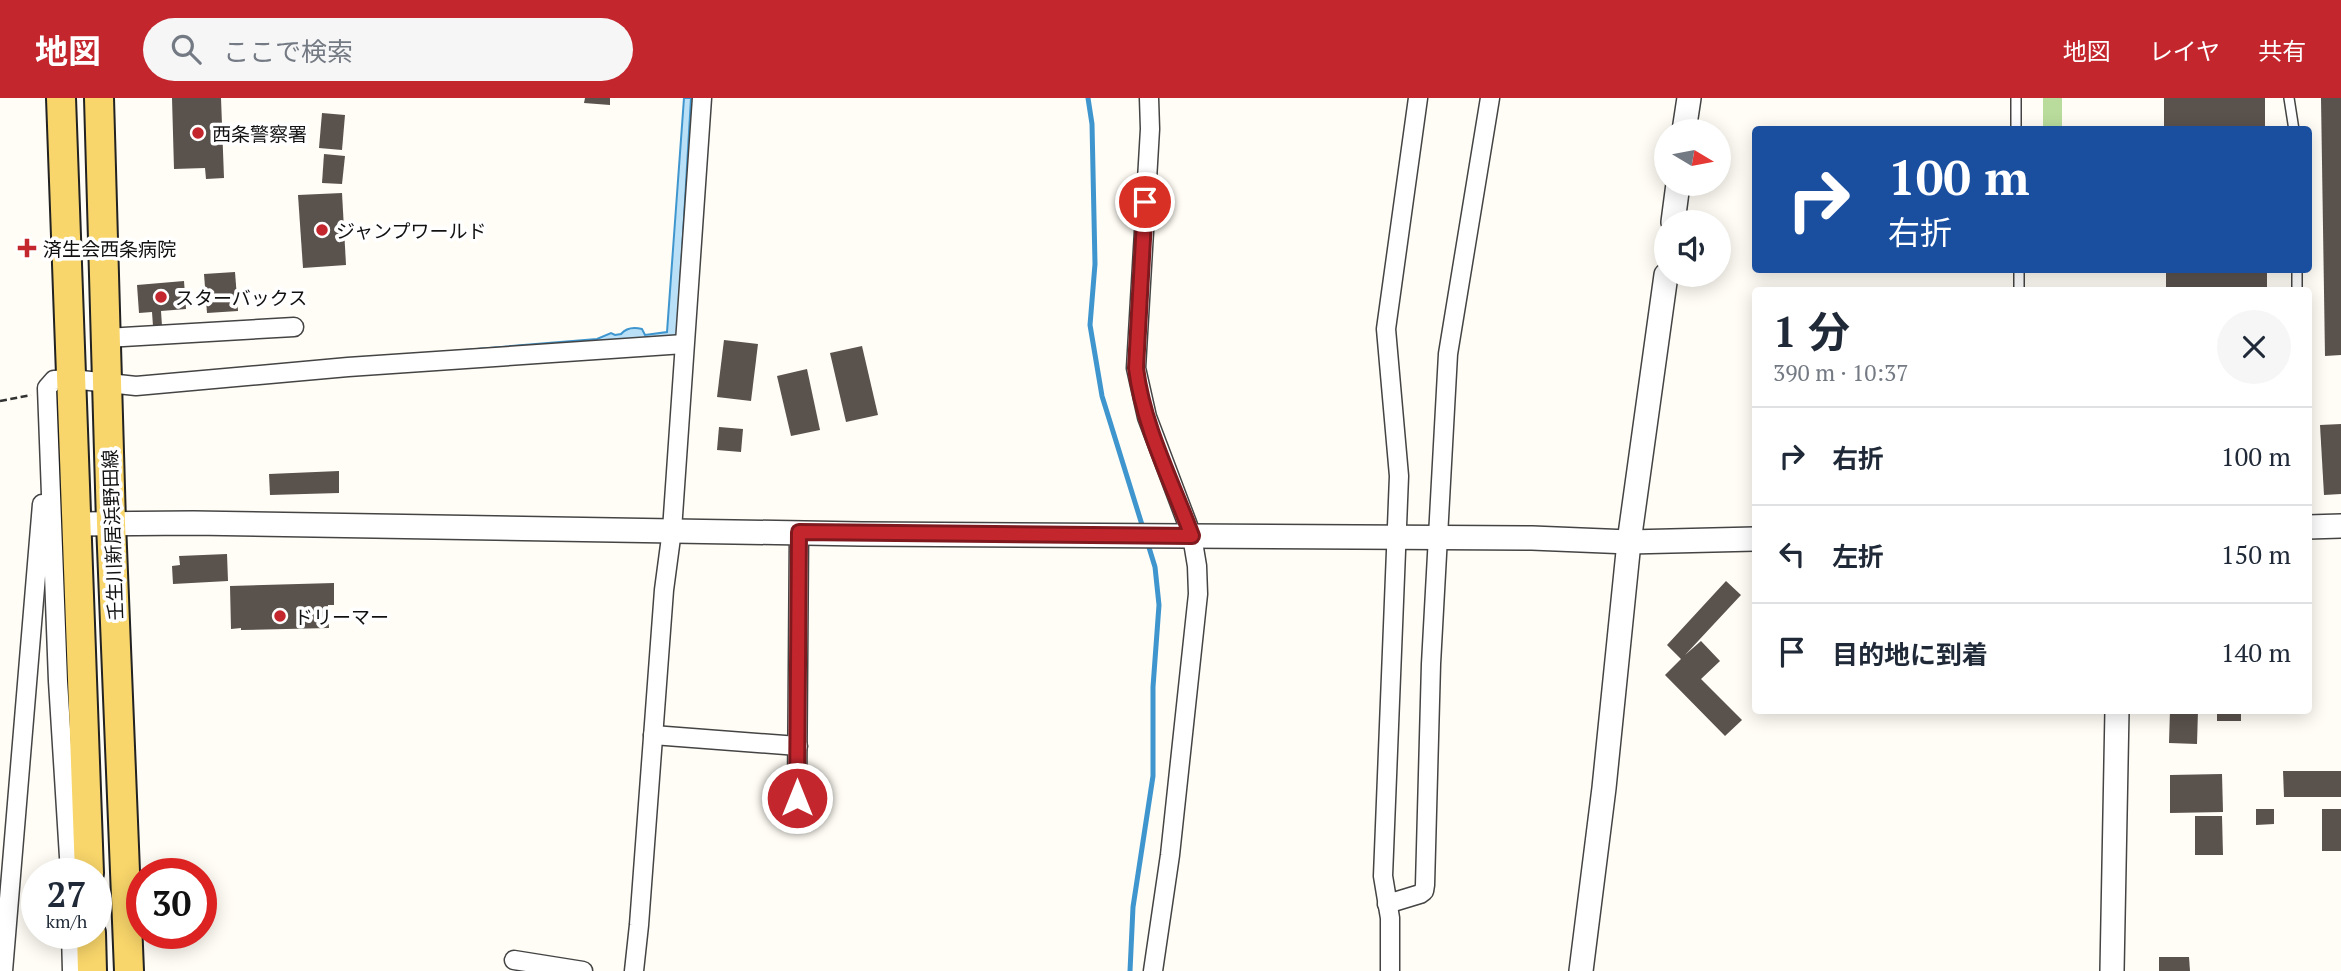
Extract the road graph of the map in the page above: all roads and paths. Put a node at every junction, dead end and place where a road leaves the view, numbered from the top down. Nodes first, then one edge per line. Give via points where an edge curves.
1 (61, 98) edge
2 (99, 98) edge
3 (702, 98) edge
4 (1149, 98) edge
5 (1418, 98) edge
6 (1490, 98) edge
7 (1689, 98) edge
8 (2016, 98) edge
9 (2289, 98) edge
10 (1686, 119) edge
11 (2016, 126) edge
12 (2293, 126) edge
13 (1664, 287) edge
14 (294, 327) dead end
15 (106, 338) junction
16 (684, 344) junction
17 (107, 382) junction
18 (60, 385) junction
19 (0, 401) edge
20 (50, 463) junction
21 (111, 523) junction
22 (78, 524) junction
23 (2341, 526) edge
24 (2312, 527) edge
25 (671, 530) junction
26 (799, 532) junction
27 (1192, 536) junction
28 (1396, 537) junction
29 (1439, 537) junction
30 (1752, 539) edge
31 (1629, 542) junction
32 (2117, 714) edge
33 (653, 735) junction
34 (798, 746) junction
35 (797, 798) dead end
36 (69, 858) edge
37 (89, 858) edge
38 (1387, 904) junction
39 (4, 926) edge
40 (72, 949) edge
41 (91, 949) edge
42 (514, 960) dead end
43 (3, 971) edge
44 (72, 971) edge
45 (92, 971) edge
46 (129, 971) edge
47 (583, 971) edge
48 (634, 971) edge
49 (1153, 971) edge
50 (1390, 971) edge
51 (1581, 971) edge
52 (2112, 971) edge

1 - 18 main road, 壬生川新居浜野田線
2 - 15 main road, 壬生川新居浜野田線
3 - 16 street
4 - 27 street via 1136,368 1147,417
5 - 28 street via 1386,329 1399,476
6 - 29 street via 1448,354
7 - 10 street
8 - 11 lane
9 - 12 lane
13 - 31 street
14 - 15 street
15 - 17 main road, 壬生川新居浜野田線
16 - 17 street via 135,386
16 - 25 street
17 - 18 street
17 - 21 main road, 壬生川新居浜野田線
18 - 19 path
18 - 20 street
18 - 22 main road, 壬生川新居浜野田線
20 - 36 street
20 - 39 street via 44,478
21 - 22 street
21 - 25 street
21 - 46 main road, 壬生川新居浜野田線
22 - 37 main road, 壬生川新居浜野田線
23 - 24 street
25 - 26 street
25 - 33 street
26 - 27 street
26 - 34 street
27 - 28 street
27 - 49 street via 1197,566 1195,623
28 - 29 street
28 - 38 street via 1383,876
29 - 31 street
29 - 38 street via 1425,885 1420,894
30 - 31 street
31 - 51 street
32 - 52 street
33 - 34 street
33 - 48 street
34 - 35 street
38 - 50 street
39 - 43 street
40 - 44 street
41 - 45 main road
42 - 47 street

